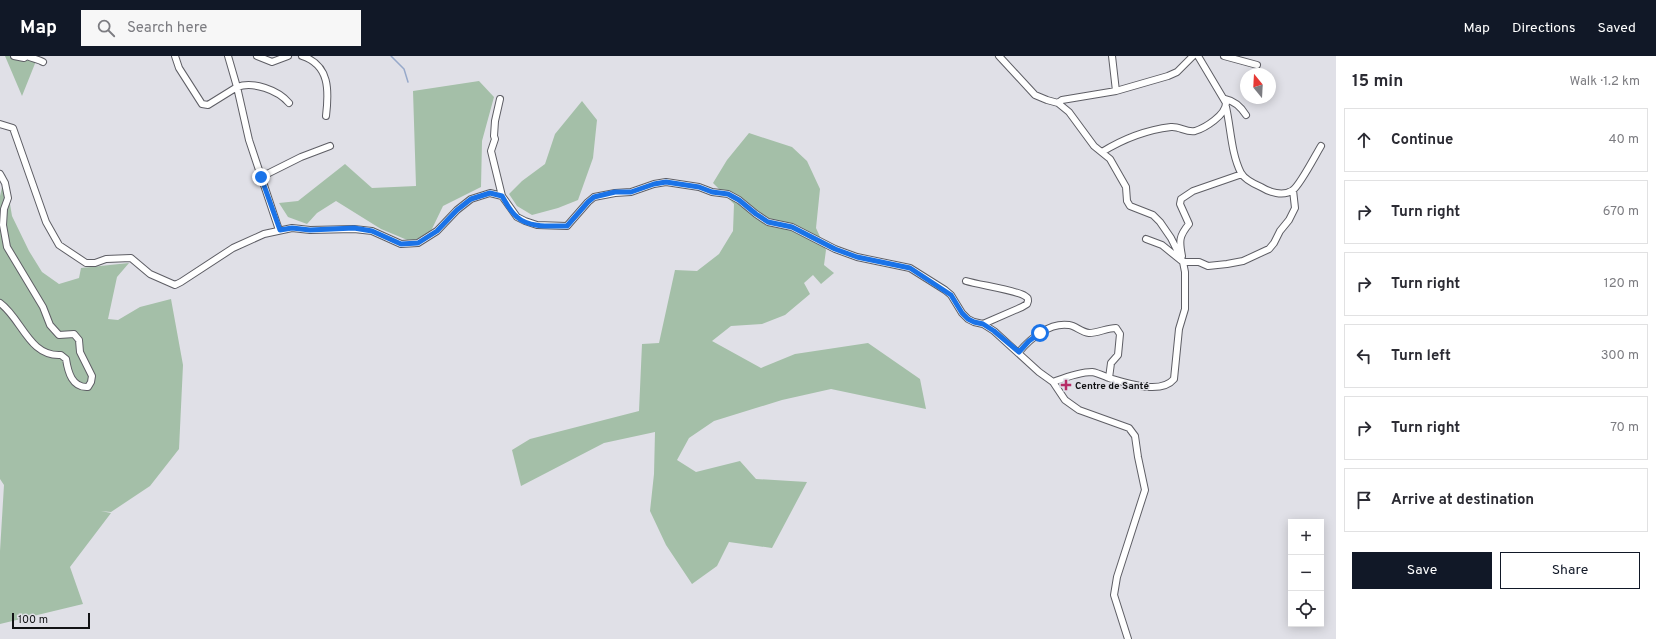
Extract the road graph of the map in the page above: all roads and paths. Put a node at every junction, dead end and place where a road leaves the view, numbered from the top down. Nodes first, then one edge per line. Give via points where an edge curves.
1 (14, 56) edge
2 (27, 56) edge
3 (174, 56) edge
4 (228, 56) edge
5 (257, 56) edge
6 (288, 56) edge
7 (302, 56) edge
8 (999, 56) edge
9 (1112, 56) edge
10 (1193, 56) edge
11 (1198, 56) edge
12 (1224, 56) edge
13 (44, 62) dead end
14 (1256, 65) dead end
15 (236, 87) junction
16 (1116, 91) junction
17 (500, 99) dead end
18 (1225, 100) junction
19 (289, 103) dead end
20 (1058, 103) junction
21 (1226, 107) junction
22 (1246, 115) dead end
23 (326, 116) dead end
24 (0, 124) edge
25 (330, 146) dead end
26 (1321, 146) dead end
27 (1102, 152) junction
28 (0, 174) edge
29 (1242, 174) junction
30 (261, 177) junction
31 (1293, 190) junction
32 (502, 196) junction
33 (280, 230) junction
34 (1146, 239) dead end
35 (1183, 262) junction
36 (966, 281) dead end
37 (0, 303) edge
38 (983, 324) junction
39 (1019, 352) junction
40 (1109, 378) junction
41 (1053, 382) junction
42 (1128, 639) edge

1 - 2 street
2 - 13 street
3 - 15 street via 202,104 208,105
4 - 15 street
5 - 6 street via 272,62
7 - 23 street via 318,64 326,81
8 - 20 street via 1035,95
9 - 16 street
10 - 16 street via 1177,72
11 - 18 street
12 - 14 street
15 - 19 street via 249,84 259,86 279,95
15 - 30 street
16 - 20 street via 1062,100
17 - 32 street via 491,151
18 - 21 street
18 - 22 street via 1238,105
20 - 27 street via 1069,112 1094,146
21 - 27 street via 1217,118 1196,130 1172,127 1156,130 1127,138
21 - 29 street via 1233,150
24 - 33 street via 13,128 46,222 59,245 86,263 131,258 150,274 175,285 233,248
25 - 30 street
26 - 31 street
27 - 35 street via 1110,159 1126,187 1126,201 1130,206 1160,222
28 - 37 street via 8,198 3,224 7,248 43,307 54,331 59,335 74,334 79,340 80,352 92,376 88,387 81,387 73,382 66,359 61,355 43,353 28,338 14,316
29 - 31 street via 1269,192 1284,194
29 - 35 street via 1193,191 1181,199 1180,204 1190,224 1180,237
30 - 33 street
31 - 35 street via 1295,208 1269,248 1243,261 1227,264 1208,266 1199,262
32 - 33 street via 490,193 471,199 437,231 418,243 401,244 372,231 354,228
32 - 38 street via 517,217 525,221 537,225 567,226 594,197 615,192 631,192 654,184 666,182 728,194 768,222 792,227 857,257 910,268 951,295 968,319
34 - 35 street via 1162,245
35 - 40 street via 1185,309 1179,329 1174,380 1170,384 1153,388
36 - 38 street via 1028,298 1027,304 1022,307
38 - 39 street
39 - 40 street via 1040,333 1062,325 1091,333 1116,328 1120,334 1118,355 1111,363
39 - 41 street
40 - 41 street via 1093,372
41 - 42 street via 1065,400 1079,410 1128,428 1135,436 1145,490 1117,577 1114,596

